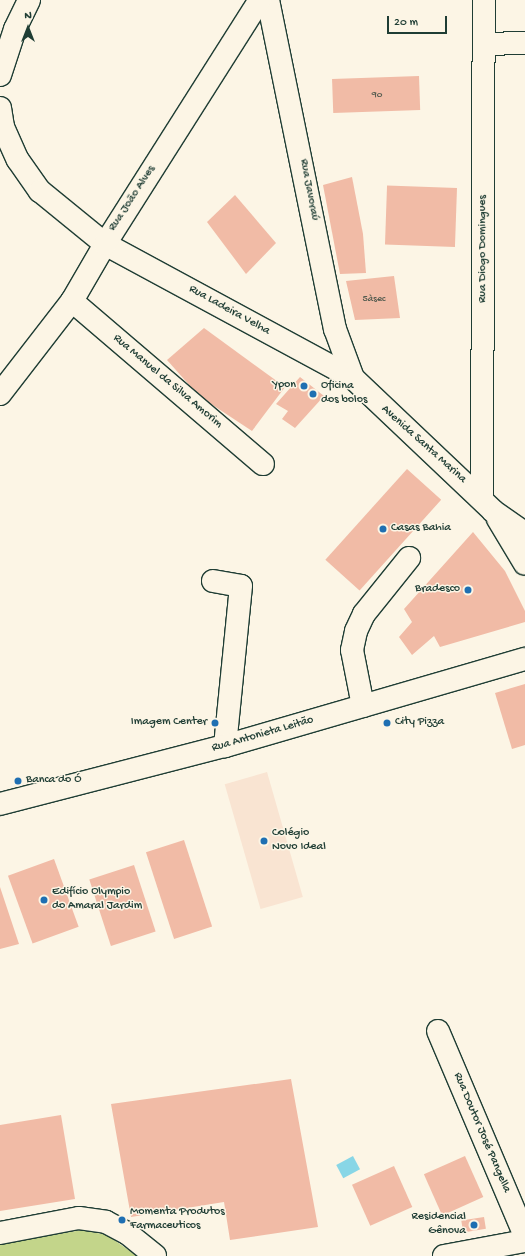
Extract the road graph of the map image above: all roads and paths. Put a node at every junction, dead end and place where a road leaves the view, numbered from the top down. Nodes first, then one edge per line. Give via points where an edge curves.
1 (29, 0) edge
2 (260, 0) edge
3 (268, 0) edge
4 (484, 0) edge
5 (484, 44) junction
6 (525, 44) edge
7 (0, 75) edge
8 (0, 108) edge
9 (105, 244) junction
10 (72, 301) junction
11 (353, 378) junction
12 (0, 394) edge
13 (263, 464) dead end
14 (488, 505) junction
15 (525, 533) edge
16 (410, 558) dead end
17 (525, 564) edge
18 (213, 581) dead end
19 (525, 659) edge
20 (363, 706) junction
21 (225, 746) junction
22 (0, 804) edge
23 (438, 1031) dead end
24 (0, 1233) edge
25 (525, 1236) edge
26 (525, 1241) edge
27 (154, 1256) edge
28 (444, 1256) edge

1 - 7 street via 15,29
2 - 9 street, Rua João Alves
3 - 11 street, Rua Javoraú via 335,329
4 - 5 street, Rua Diogo Domingues
5 - 6 street
5 - 14 street, Rua Diogo Domingues
8 - 9 street, Rua Ladeira Velha via 4,127 18,160 40,191
9 - 10 street, Rua João Alves
9 - 11 street, Rua Ladeira Velha
10 - 12 street, Rua João Alves
10 - 13 street, Rua Manuel da Silva Amorim
11 - 14 street, Avenida Santa Marina
14 - 15 street, Avenida Santa Marina
14 - 17 street, Avenida Santa Marina
16 - 20 street via 364,614 356,631 353,657
18 - 21 street via 241,586
19 - 20 street, Rua Antonieta Leitão
20 - 21 street, Rua Antonieta Leitão
21 - 22 street, Rua Antonieta Leitão
23 - 25 street, Rua Doutor José Pangella
24 - 27 street via 79,1218 106,1222 127,1233
26 - 28 street

